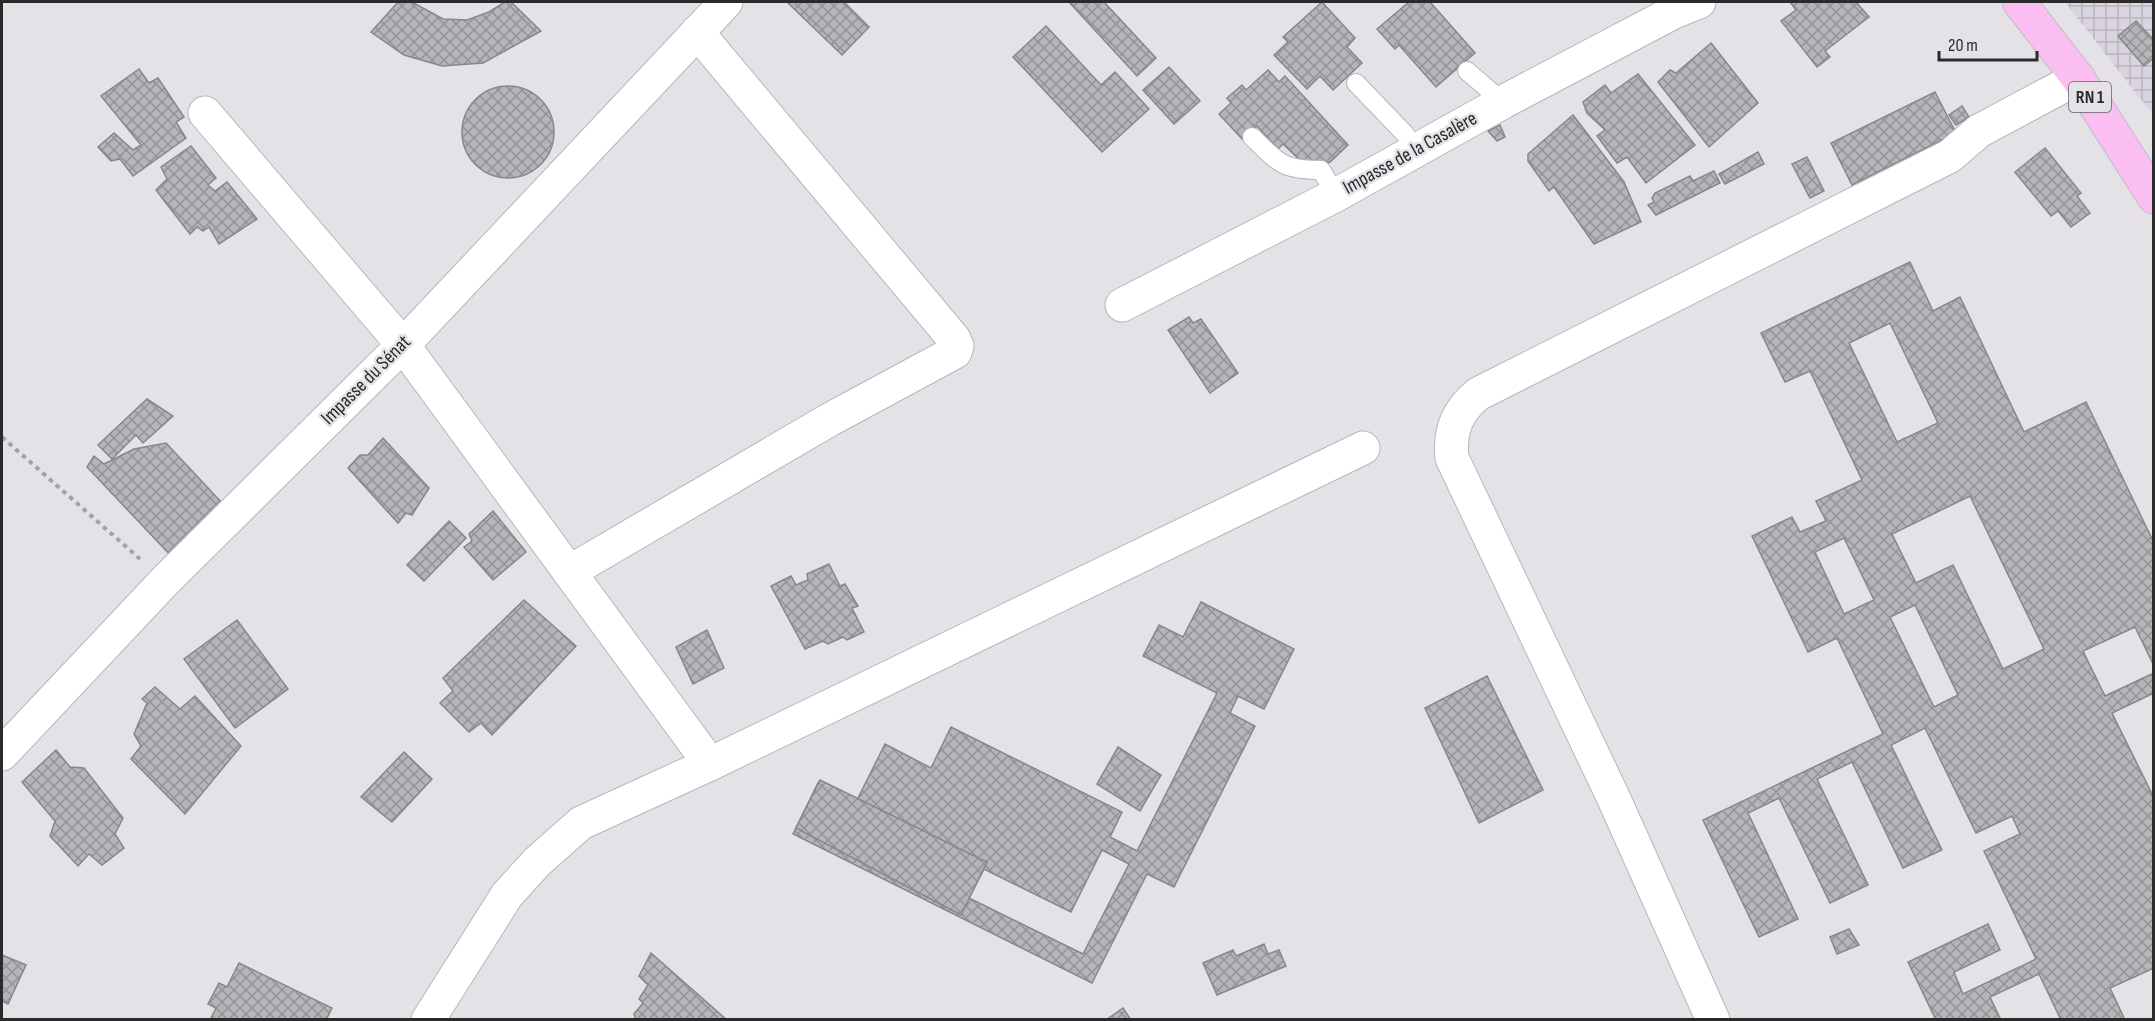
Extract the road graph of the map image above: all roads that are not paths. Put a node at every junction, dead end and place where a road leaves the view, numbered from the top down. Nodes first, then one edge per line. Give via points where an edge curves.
1 (726, 2) edge
2 (1699, 2) edge
3 (2019, 2) edge
4 (697, 32) junction
5 (1467, 71) dead end
6 (2078, 78) junction
7 (1356, 83) dead end
8 (1503, 102) junction
9 (205, 113) dead end
10 (1252, 137) dead end
11 (1415, 150) junction
12 (2152, 191) edge
13 (1336, 195) junction
14 (1122, 305) dead end
15 (403, 345) junction
16 (1363, 448) dead end
17 (569, 572) junction
18 (2, 754) edge
19 (710, 764) junction
20 (428, 1020) edge
21 (1713, 1020) edge

1 - 4 street, Impasse du Sénat
2 - 8 street, Impasse de la Casalère
3 - 6 main road, RN 1
4 - 15 street, Impasse du Sénat
4 - 17 street via 957,345 955,352 829,420
5 - 8 lane
6 - 12 main road, RN 1
6 - 21 street via 1979,131 1950,156 1478,394 1464,405 1457,419 1450,438 1452,458 1614,799
7 - 11 lane via 1405,134
8 - 11 street, Impasse de la Casalère
9 - 15 street
10 - 13 lane via 1280,165 1321,170
11 - 13 street, Impasse de la Casalère
13 - 14 street, Impasse de la Casalère
15 - 17 street
15 - 18 street, Impasse du Sénat via 165,581
16 - 19 street
17 - 19 street
19 - 20 street via 581,823 537,862 507,895

